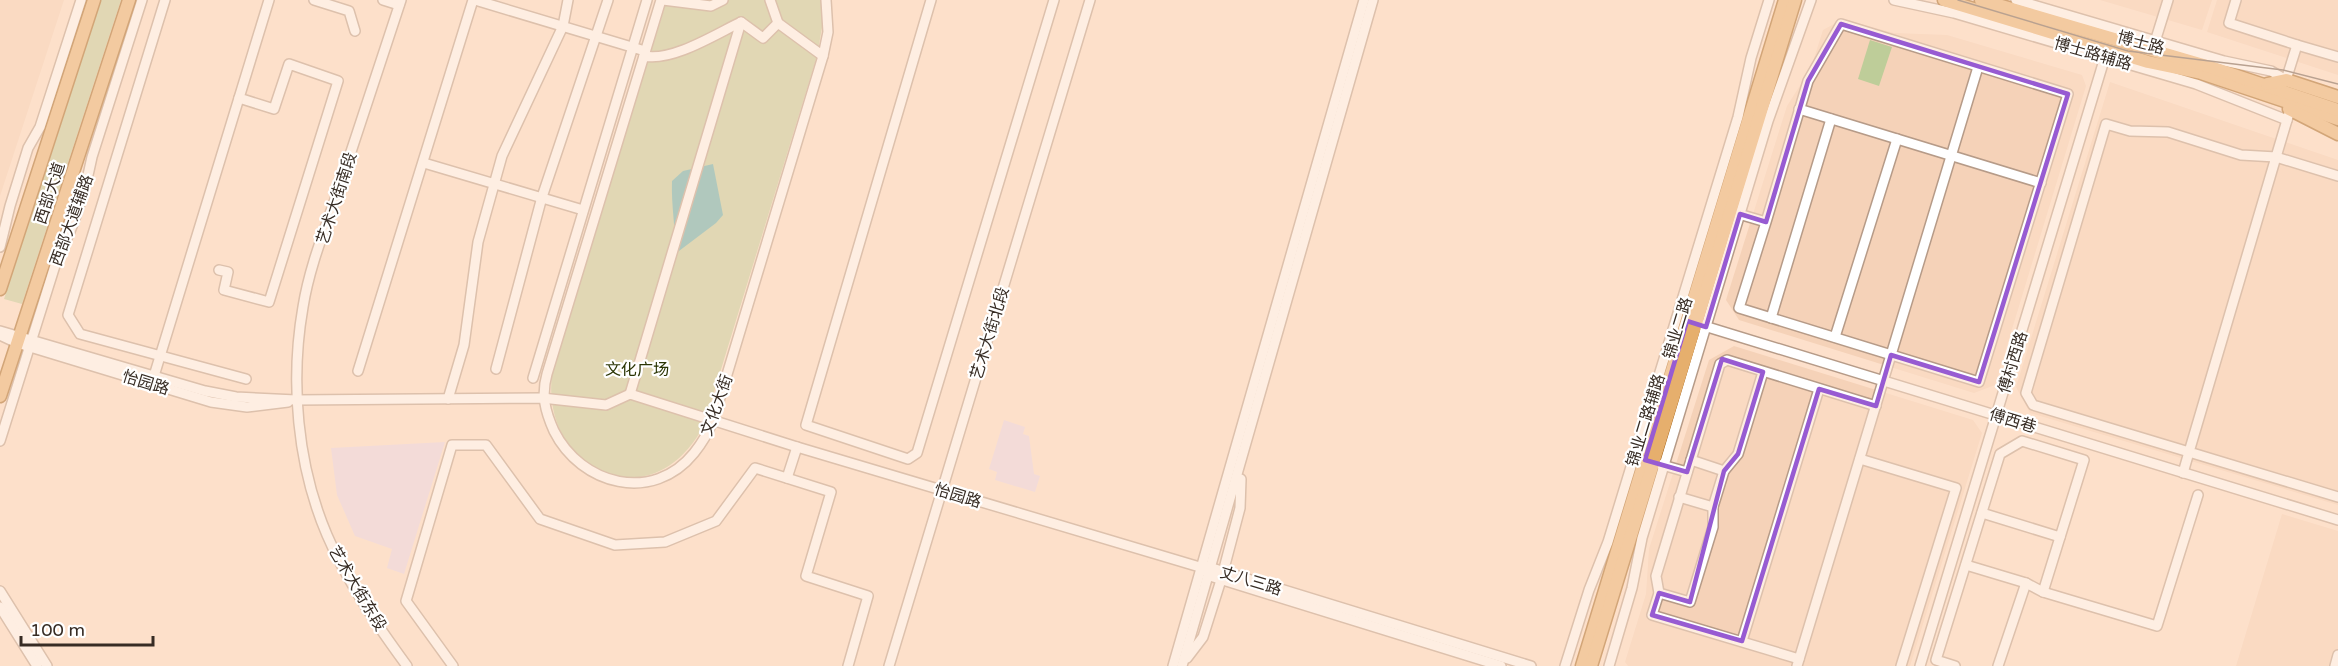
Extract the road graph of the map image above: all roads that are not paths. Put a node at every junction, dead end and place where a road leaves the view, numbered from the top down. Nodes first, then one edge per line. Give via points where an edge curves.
1 (81, 0) edge
2 (94, 0) edge
3 (129, 0) edge
4 (142, 0) edge
5 (165, 0) edge
6 (269, 0) edge
7 (314, 0) edge
8 (383, 0) edge
9 (474, 0) edge
10 (568, 0) edge
11 (608, 0) edge
12 (647, 0) edge
13 (662, 0) edge
14 (723, 0) edge
15 (770, 0) edge
16 (826, 0) edge
17 (931, 0) edge
18 (1054, 0) edge
19 (1090, 0) edge
20 (1364, 0) edge
21 (1373, 0) edge
22 (1769, 0) edge
23 (1785, 0) edge
24 (1795, 0) edge
25 (1811, 0) edge
26 (1894, 0) edge
27 (1944, 0) edge
28 (1981, 0) edge
29 (2016, 0) edge
30 (2168, 0) edge
31 (2236, 0) edge
32 (400, 2) edge
33 (741, 22) junction
34 (777, 23) junction
35 (563, 26) junction
36 (355, 31) dead end
37 (597, 37) junction
38 (2297, 45) junction
39 (2154, 46) junction
40 (632, 47) junction
41 (645, 53) junction
42 (823, 56) junction
43 (2105, 57) junction
44 (2338, 57) edge
45 (1978, 67) junction
46 (2286, 80) junction
47 (2265, 90) junction
48 (239, 98) junction
49 (1799, 110) junction
50 (2336, 110) edge
51 (2289, 115) junction
52 (1831, 119) junction
53 (2338, 134) edge
54 (1897, 139) junction
55 (1951, 156) junction
56 (2276, 157) junction
57 (424, 163) junction
58 (2338, 176) edge
59 (494, 183) junction
60 (2041, 183) junction
61 (542, 197) junction
62 (583, 210) junction
63 (1731, 211) junction
64 (1766, 222) junction
65 (0, 247) edge
66 (219, 270) dead end
67 (0, 289) edge
68 (1771, 318) junction
69 (1696, 324) junction
70 (0, 333) edge
71 (1835, 337) junction
72 (24, 341) junction
73 (1890, 355) junction
74 (159, 357) junction
75 (496, 369) dead end
76 (358, 371) dead end
77 (1763, 372) junction
78 (154, 376) junction
79 (533, 378) dead end
80 (246, 379) dead end
81 (1883, 380) junction
82 (1819, 389) junction
83 (630, 394) junction
84 (0, 396) edge
85 (542, 398) junction
86 (448, 399) junction
87 (296, 400) junction
88 (1876, 406) junction
89 (1996, 415) junction
90 (713, 421) junction
91 (0, 441) edge
92 (797, 447) junction
93 (2189, 452) junction
94 (1860, 459) junction
95 (1690, 460) junction
96 (1654, 463) junction
97 (1241, 466) junction
98 (1724, 471) junction
99 (1687, 472) junction
100 (2183, 473) junction
101 (788, 478) junction
102 (941, 490) junction
103 (2198, 495) dead end
104 (1679, 497) junction
105 (2338, 497) edge
106 (1713, 507) junction
107 (1982, 513) junction
108 (2338, 520) edge
109 (2060, 537) junction
110 (1966, 565) junction
111 (1208, 571) junction
112 (1222, 576) junction
113 (2026, 583) junction
114 (0, 591) edge
115 (2043, 592) junction
116 (1659, 593) junction
117 (0, 607) edge
118 (1742, 641) junction
119 (2338, 655) edge
120 (1798, 662) edge
121 (1183, 664) edge
122 (37, 666) edge
123 (47, 666) edge
124 (407, 666) edge
125 (453, 666) edge
126 (848, 666) edge
127 (889, 666) edge
128 (1173, 666) edge
129 (1501, 666) edge
130 (1531, 666) edge
131 (1565, 666) edge
132 (1582, 666) edge
133 (1591, 666) edge
134 (1609, 666) edge
135 (1902, 666) edge
136 (1920, 666) edge
137 (1955, 666) edge
138 (1998, 666) edge
139 (2335, 666) edge

1 - 65 street via 40,127 28,148
2 - 67 main road, 西部大道
3 - 72 main road, 西部大道
4 - 72 street, 西部大道辅路 via 68,238
5 - 74 street via 68,315 80,334
6 - 48 street
7 - 36 street via 349,11
8 - 32 street
9 - 35 street
9 - 57 street
10 - 35 street
11 - 37 street
12 - 40 street
13 - 14 street via 711,6
13 - 41 street
15 - 34 street
16 - 42 street, 文化大街 via 828,32
17 - 18 street via 806,425 908,459 917,453
19 - 102 street, 艺术大街北段
20 - 111 street
21 - 97 street
22 - 131 street, 锦业二路辅路 via 1721,173 1608,542 1588,590
23 - 63 main road, 锦业二路
24 - 63 main road, 锦业二路
25 - 63 street
26 - 43 street, 博士路辅路 via 1954,13
27 - 47 main road, 博士路 via 2148,62
28 - 39 main road, 博士路
29 - 39 street, 博士路辅路
30 - 39 street
31 - 38 street via 2229,24
32 - 87 street, 艺术大街南段 via 309,281 297,350
33 - 34 street via 763,38
33 - 41 street via 686,48 654,58
33 - 83 street
34 - 42 street
35 - 37 street
35 - 59 street via 502,156
37 - 40 street
37 - 61 street
38 - 44 street
38 - 46 street
39 - 46 street, 博士路辅路 via 2271,71
39 - 47 main road, 博士路
40 - 41 street
40 - 62 street
41 - 85 street
42 - 90 street, 文化大街
43 - 51 street, 博士路辅路
43 - 89 street, 傅村西路
45 - 49 street via 1841,24 1808,81
45 - 55 street
45 - 60 street via 2068,94
46 - 47 main road
46 - 50 main road
47 - 50 main road, 博士路
47 - 51 main road
48 - 66 street via 274,109 289,64 338,81 269,302 224,290 228,272
48 - 74 street
49 - 52 street
49 - 64 street
51 - 53 main road
51 - 56 street
52 - 54 street
52 - 68 street
54 - 55 street
54 - 71 street
55 - 60 street
55 - 73 street
56 - 58 street
56 - 93 street
56 - 93 street via 2241,155 2168,132 2130,131 2106,124 2026,393 2033,405
57 - 59 street
57 - 76 street
59 - 61 street
59 - 86 street via 478,242 464,345
60 - 73 street via 1980,382
61 - 62 street
61 - 75 street
62 - 79 street
63 - 64 street
63 - 69 main road, 锦业二路
64 - 68 street via 1739,308
68 - 71 street
69 - 81 street, 傅西巷
69 - 96 main road, 锦业二路
70 - 72 street, 怡园路
71 - 73 street
72 - 78 street, 怡园路
72 - 84 main road, 西部大道
72 - 87 street, 怡园路 via 211,402 247,407
72 - 91 street, 西部大道辅路
73 - 81 street
74 - 78 street
74 - 80 street
77 - 82 street
77 - 95 street via 1726,360 1720,364
77 - 98 street via 1738,454
78 - 87 street, 怡园路 via 222,395
81 - 88 street
81 - 89 street, 傅西巷
82 - 88 street
82 - 118 street
83 - 85 street, 怡园路 via 606,405
83 - 90 street, 怡园路
85 - 86 street, 怡园路
85 - 90 street, 文化大街 via 559,439 572,456 597,476 621,482 644,481 671,473 694,454
86 - 87 street, 怡园路
87 - 124 street, 艺术大街东段 via 301,438 326,534 361,600
88 - 94 street
89 - 100 street, 傅西巷
89 - 136 street, 傅村西路
90 - 92 street, 怡园路
92 - 101 street
92 - 102 street, 怡园路
93 - 100 street
93 - 105 street
94 - 120 street
94 - 135 street via 1956,488
95 - 98 street
95 - 99 street
96 - 99 street
96 - 132 main road, 锦业二路
96 - 133 main road, 锦业二路
96 - 134 street, 锦业二路辅路 via 1632,588
97 - 111 street
97 - 112 street via 1240,508
98 - 106 street
99 - 104 street
100 - 108 street, 傅西巷
101 - 125 street via 755,468 716,521 665,542 615,545 540,519 486,445 452,445 406,601
101 - 126 street via 831,492 806,576 868,596
102 - 111 street, 怡园路
102 - 127 street, 艺术大街北段
103 - 115 street via 2157,626
104 - 106 street
104 - 116 street via 1656,576
106 - 116 street via 1713,527 1690,602
107 - 109 street
107 - 109 street via 2000,454 2005,449 2022,441 2084,460
107 - 110 street
109 - 115 street
110 - 113 street
110 - 137 street via 1936,660
111 - 112 street, 丈八三路
111 - 121 street
111 - 128 street
112 - 121 street via 1203,637
112 - 129 street, 丈八三路
112 - 130 street, 丈八三路
113 - 115 street
113 - 138 street
114 - 123 street
116 - 118 street via 1652,615
117 - 122 street
118 - 120 street
119 - 139 street

